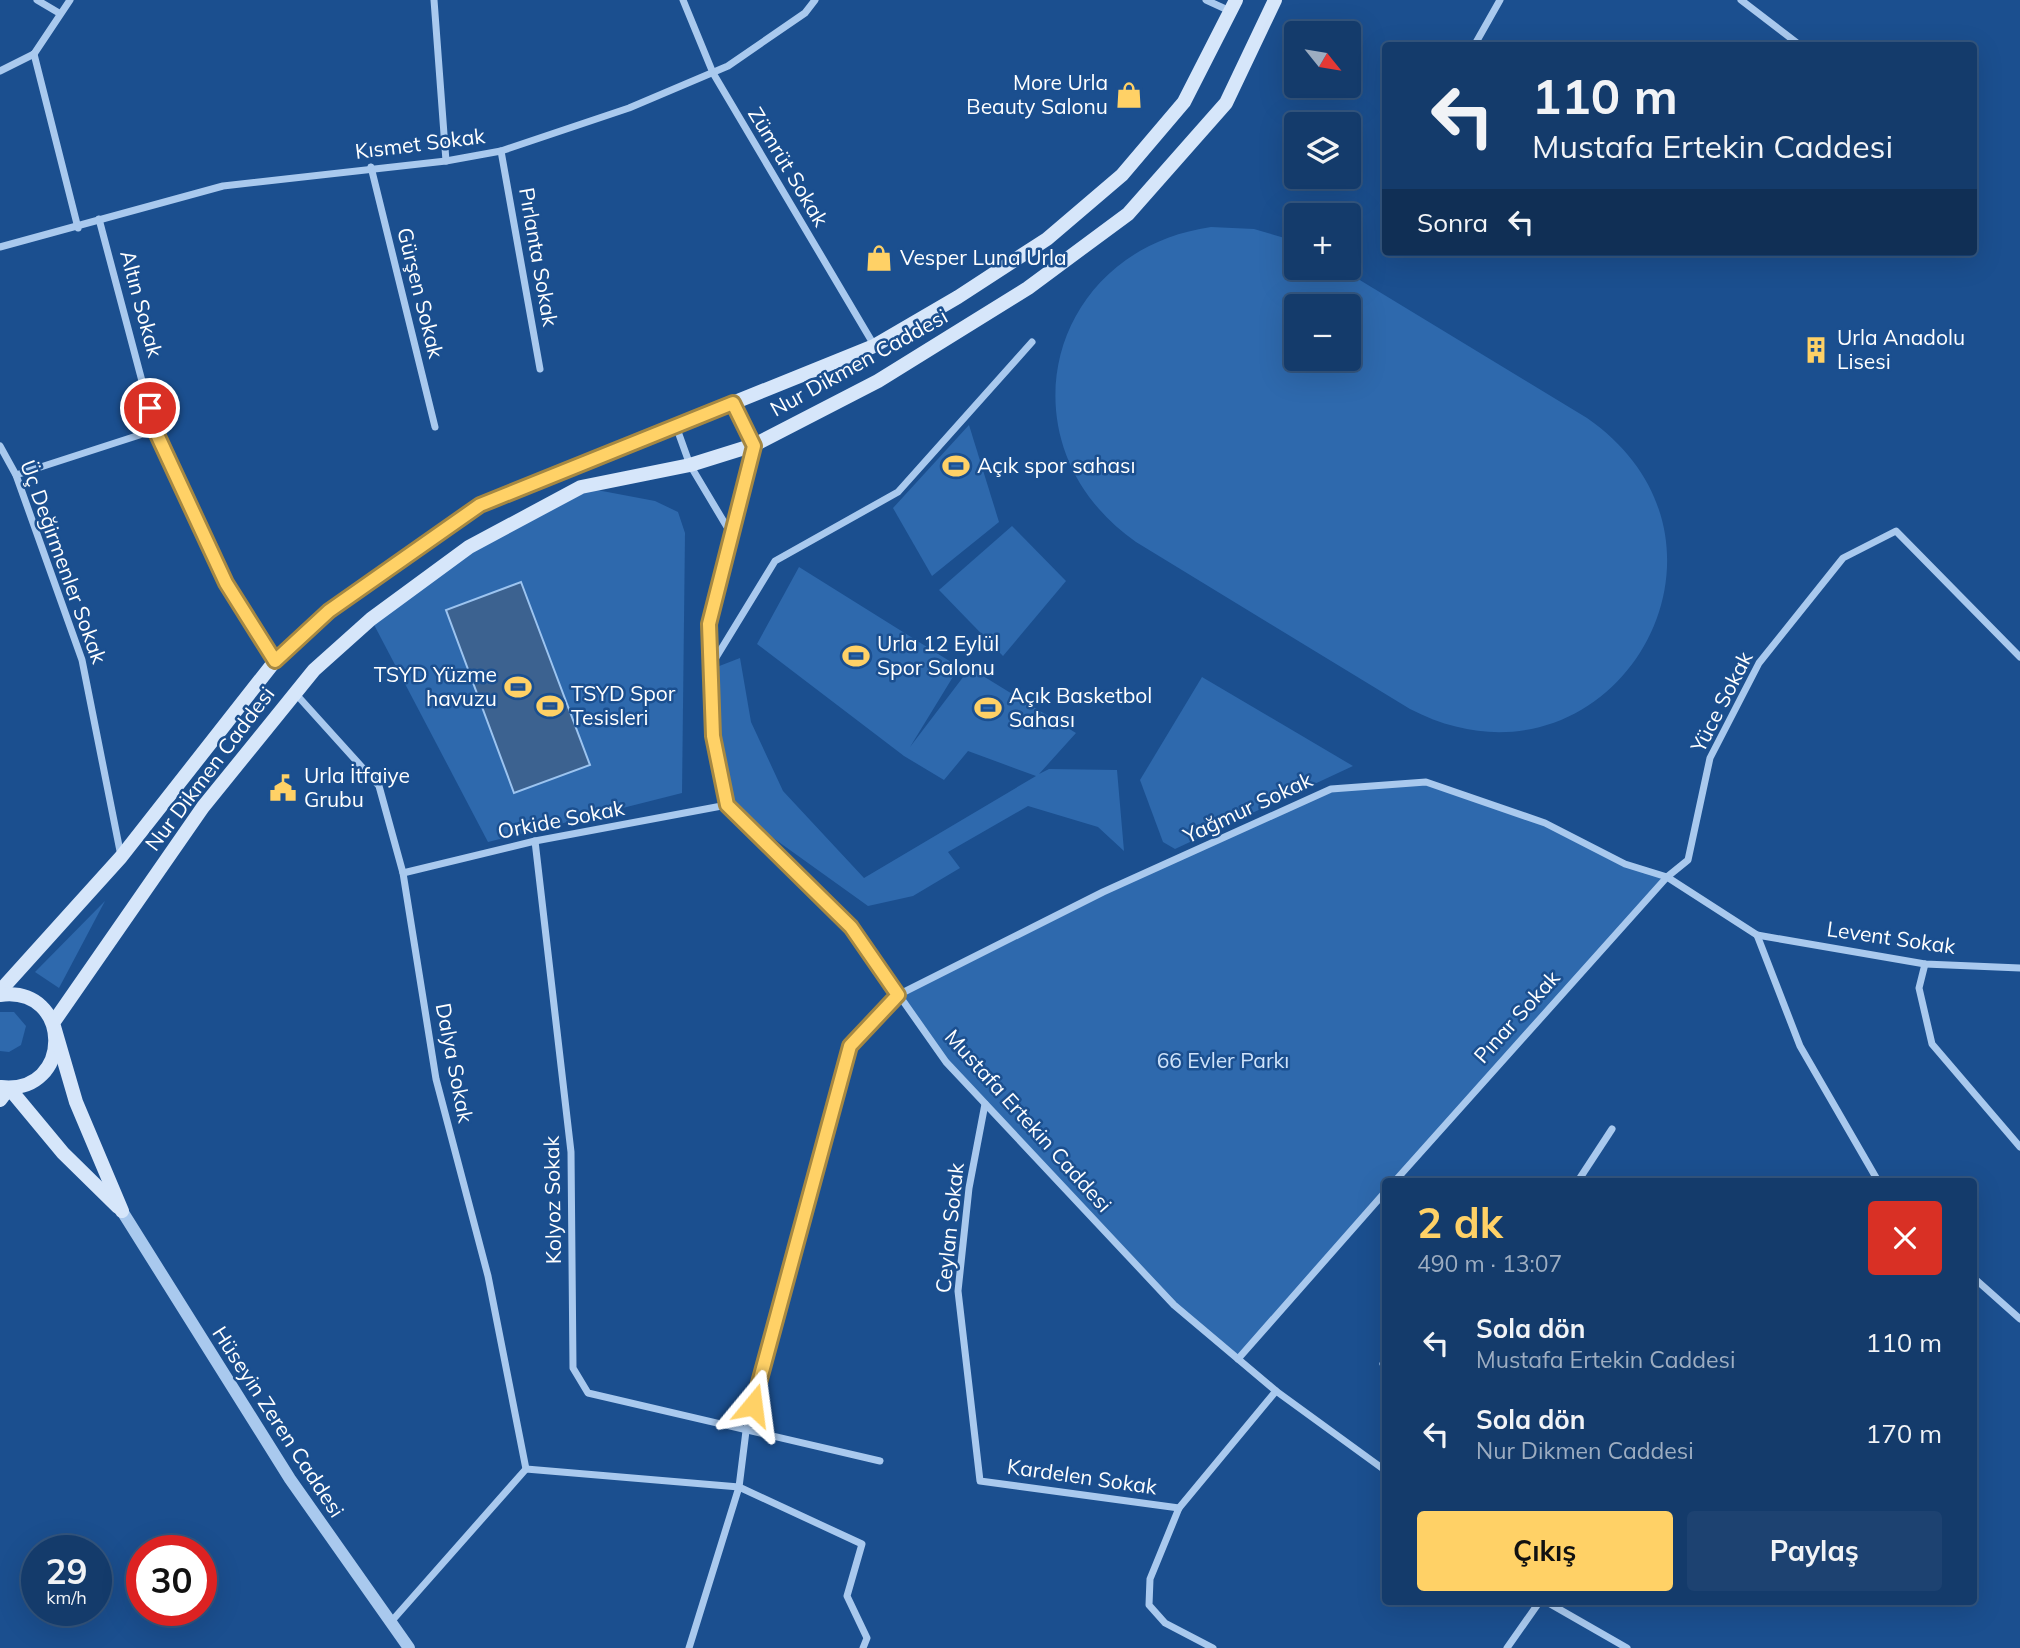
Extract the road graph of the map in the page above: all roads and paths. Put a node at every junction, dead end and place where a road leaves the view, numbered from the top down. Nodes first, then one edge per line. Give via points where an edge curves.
1 (37, 0) edge
2 (70, 0) edge
3 (434, 0) edge
4 (683, 0) edge
5 (815, 0) edge
6 (1206, 0) edge
7 (1275, 0) edge
8 (1500, 0) edge
9 (1741, 0) edge
10 (1233, 6) edge
11 (59, 13) junction
12 (1476, 42) edge
13 (1796, 42) edge
14 (34, 54) junction
15 (0, 71) edge
16 (713, 73) junction
17 (501, 151) junction
18 (446, 161) junction
19 (372, 167) junction
20 (99, 219) junction
21 (78, 228) junction
22 (0, 247) edge
23 (1032, 342) dead end
24 (874, 346) junction
25 (540, 369) dead end
26 (733, 403) junction
27 (676, 426) junction
28 (435, 427) dead end
29 (155, 430) junction
30 (0, 446) edge
31 (754, 446) junction
32 (690, 465) junction
33 (16, 475) junction
34 (730, 533) junction
35 (2020, 657) edge
36 (275, 661) junction
37 (709, 670) junction
38 (295, 693) junction
39 (727, 805) junction
40 (535, 841) junction
41 (121, 857) junction
42 (403, 873) junction
43 (1667, 877) junction
44 (1757, 935) junction
45 (1926, 964) junction
46 (2020, 968) edge
47 (0, 993) edge
48 (898, 995) junction
49 (53, 1023) junction
50 (4, 1087) edge
51 (0, 1100) edge
52 (985, 1104) junction
53 (1612, 1129) dead end
54 (2020, 1147) edge
55 (1398, 1178) edge
56 (1580, 1178) edge
57 (1876, 1178) edge
58 (1382, 1196) edge
59 (122, 1211) junction
60 (1977, 1282) edge
61 (2020, 1319) edge
62 (1238, 1359) junction
63 (1276, 1391) junction
64 (746, 1431) junction
65 (880, 1461) dead end
66 (1382, 1468) edge
67 (526, 1469) junction
68 (980, 1481) joint
69 (739, 1487) junction
70 (1179, 1508) junction
71 (1537, 1605) edge
72 (1552, 1605) edge
73 (389, 1623) junction
74 (409, 1648) edge
75 (689, 1648) edge
76 (863, 1648) edge
77 (1213, 1648) edge
78 (1507, 1648) edge
79 (1627, 1648) edge

1 - 11 street
2 - 11 street
3 - 18 street
4 - 16 street, Zümrüt Sokak
5 - 16 street, Kısmet Sokak via 805,13
6 - 10 street
7 - 31 main road, Nur Dikmen Caddesi via 1226,103 1128,214 1005,303 878,381
8 - 12 street
9 - 13 street
10 - 24 main road, Nur Dikmen Caddesi via 1184,102 1122,175 1047,239
11 - 14 street
14 - 15 street
14 - 21 street
16 - 17 street, Kısmet Sokak via 629,108
16 - 24 street, Zümrüt Sokak
17 - 18 street, Kısmet Sokak
17 - 25 street, Pırlanta Sokak
18 - 19 street, Kısmet Sokak
19 - 20 street, Kısmet Sokak via 223,186
19 - 28 street, Gürşen Sokak
20 - 21 street, Kısmet Sokak
20 - 29 street, Altın Sokak
21 - 22 street, Kısmet Sokak
23 - 37 street via 898,492 775,561
24 - 26 main road, Nur Dikmen Caddesi
26 - 27 main road, Nur Dikmen Caddesi
26 - 31 street
27 - 32 street
27 - 36 main road, Nur Dikmen Caddesi via 480,505 329,611
29 - 33 street
29 - 36 street, Altın Sokak via 226,583
30 - 33 street, Üç Değirmenler Sokak
31 - 32 main road, Nur Dikmen Caddesi
31 - 34 street
32 - 34 street
32 - 38 main road, Nur Dikmen Caddesi via 581,487 469,547 371,619
33 - 41 street, Üç Değirmenler Sokak via 82,660
34 - 37 street via 709,624
35 - 43 street, Yüce Sokak via 1896,531 1843,558 1759,663 1710,758 1688,860
36 - 41 main road, Nur Dikmen Caddesi
37 - 39 street via 713,736
38 - 42 street, Dalya Sokak via 379,786
38 - 49 main road, Nur Dikmen Caddesi via 203,807
39 - 40 street, Orkide Sokak
39 - 48 street, Mustafa Ertekin Caddesi via 851,927
40 - 42 street, Orkide Sokak
40 - 64 street, Kolyoz Sokak via 571,1152 573,1368 588,1393
41 - 47 main road, Nur Dikmen Caddesi
42 - 67 street, Dalya Sokak via 436,1079 488,1276
43 - 44 street, Yağmur Sokak
43 - 48 street, Yağmur Sokak via 1625,864 1545,823 1426,782 1331,789 1103,892
43 - 55 street, Pınar Sokak
44 - 45 street, Levent Sokak
44 - 57 street via 1800,1046
45 - 46 street, Levent Sokak
45 - 54 street via 1919,988 1932,1044
47 - 49 main road via 30,999
48 - 52 street, Mustafa Ertekin Caddesi via 946,1062
48 - 64 street via 850,1046
49 - 50 main road via 56,1044 49,1066 31,1082
49 - 59 main road via 76,1102
50 - 51 main road
50 - 59 main road
52 - 62 street, Mustafa Ertekin Caddesi via 1174,1305
52 - 68 street, Ceylan Sokak via 969,1188 958,1291
53 - 56 street
58 - 62 street
59 - 73 street, Hüseyin Zeren Caddesi via 290,1479
60 - 61 street
62 - 63 street, Mustafa Ertekin Caddesi
63 - 66 street, Mustafa Ertekin Caddesi
63 - 70 street
64 - 65 street
64 - 69 street
67 - 69 street
67 - 73 street
68 - 70 street, Kardelen Sokak
69 - 75 street
69 - 76 street via 862,1544 847,1596 867,1638
70 - 77 street via 1150,1579 1149,1605 1165,1623
71 - 78 street
72 - 79 street
73 - 74 street, Hüseyin Zeren Caddesi

